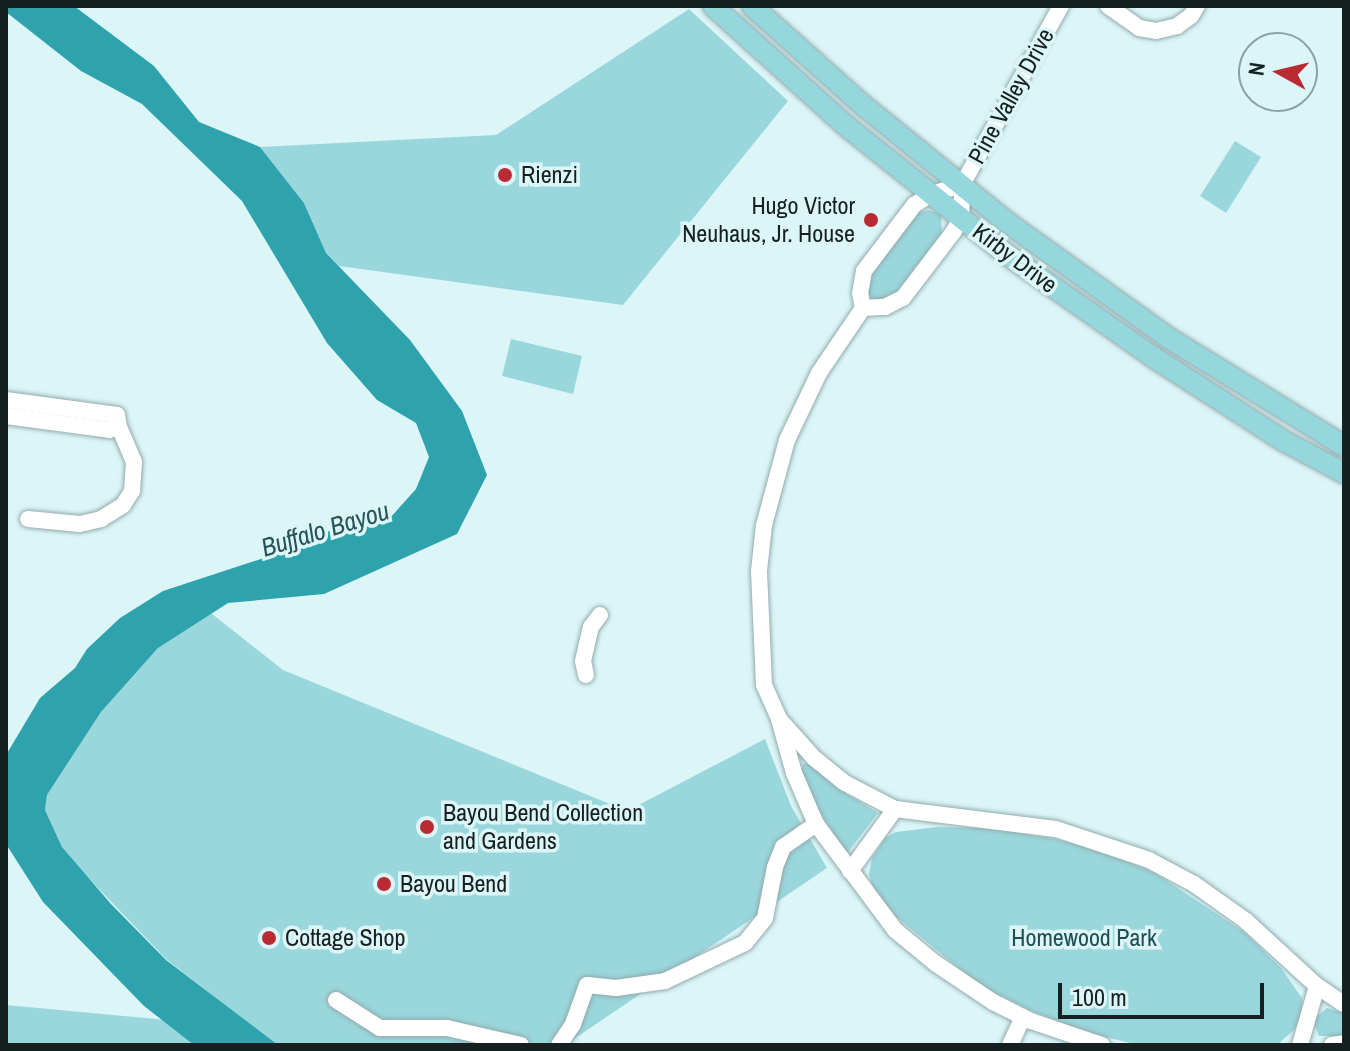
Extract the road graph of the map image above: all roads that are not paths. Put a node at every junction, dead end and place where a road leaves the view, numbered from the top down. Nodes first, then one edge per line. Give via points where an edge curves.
1 (713, 6) edge
2 (752, 6) edge
3 (1061, 6) edge
4 (1108, 6) edge
5 (1197, 6) edge
6 (962, 185) junction
7 (931, 194) junction
8 (961, 218) junction
9 (863, 308) junction
10 (6, 400) edge
11 (52, 414) junction
12 (6, 416) edge
13 (1344, 446) edge
14 (1344, 473) edge
15 (28, 519) dead end
16 (600, 615) dead end
17 (586, 675) dead end
18 (779, 719) junction
19 (895, 809) junction
20 (816, 824) junction
21 (850, 871) junction
22 (1317, 986) junction
23 (336, 1000) dead end
24 (1344, 1004) edge
25 (1023, 1017) junction
26 (1344, 1043) edge
27 (521, 1045) edge
28 (559, 1045) edge
29 (1010, 1045) edge
30 (1102, 1045) edge
31 (1300, 1045) edge
32 (1332, 1045) edge

1 - 7 main road, Kirby Drive
2 - 6 main road, Kirby Drive
3 - 6 street, Pine Valley Drive
4 - 5 street via 1139,28 1156,31 1177,26
6 - 7 street
6 - 8 street
6 - 13 main road, Kirby Drive via 1167,337
7 - 8 main road, Kirby Drive
7 - 9 street via 914,205 864,271
8 - 9 street via 903,298 885,307
8 - 14 main road, Kirby Drive via 1153,357
9 - 18 street via 800,408 764,525 758,612 764,685
10 - 11 street
11 - 12 street
11 - 15 street via 109,430 119,427 134,462 132,491 123,505 101,519 80,524
16 - 17 street via 591,627 583,661
18 - 19 street via 845,783
18 - 20 street
19 - 21 street
19 - 22 street via 1056,829 1149,860 1246,921
20 - 21 street
20 - 28 street via 783,847 765,918 745,943 665,981 616,988 587,985
21 - 25 street via 895,930 962,983
22 - 24 street
22 - 31 street
23 - 27 street via 380,1028 447,1028
25 - 29 street
25 - 30 street
26 - 32 street

